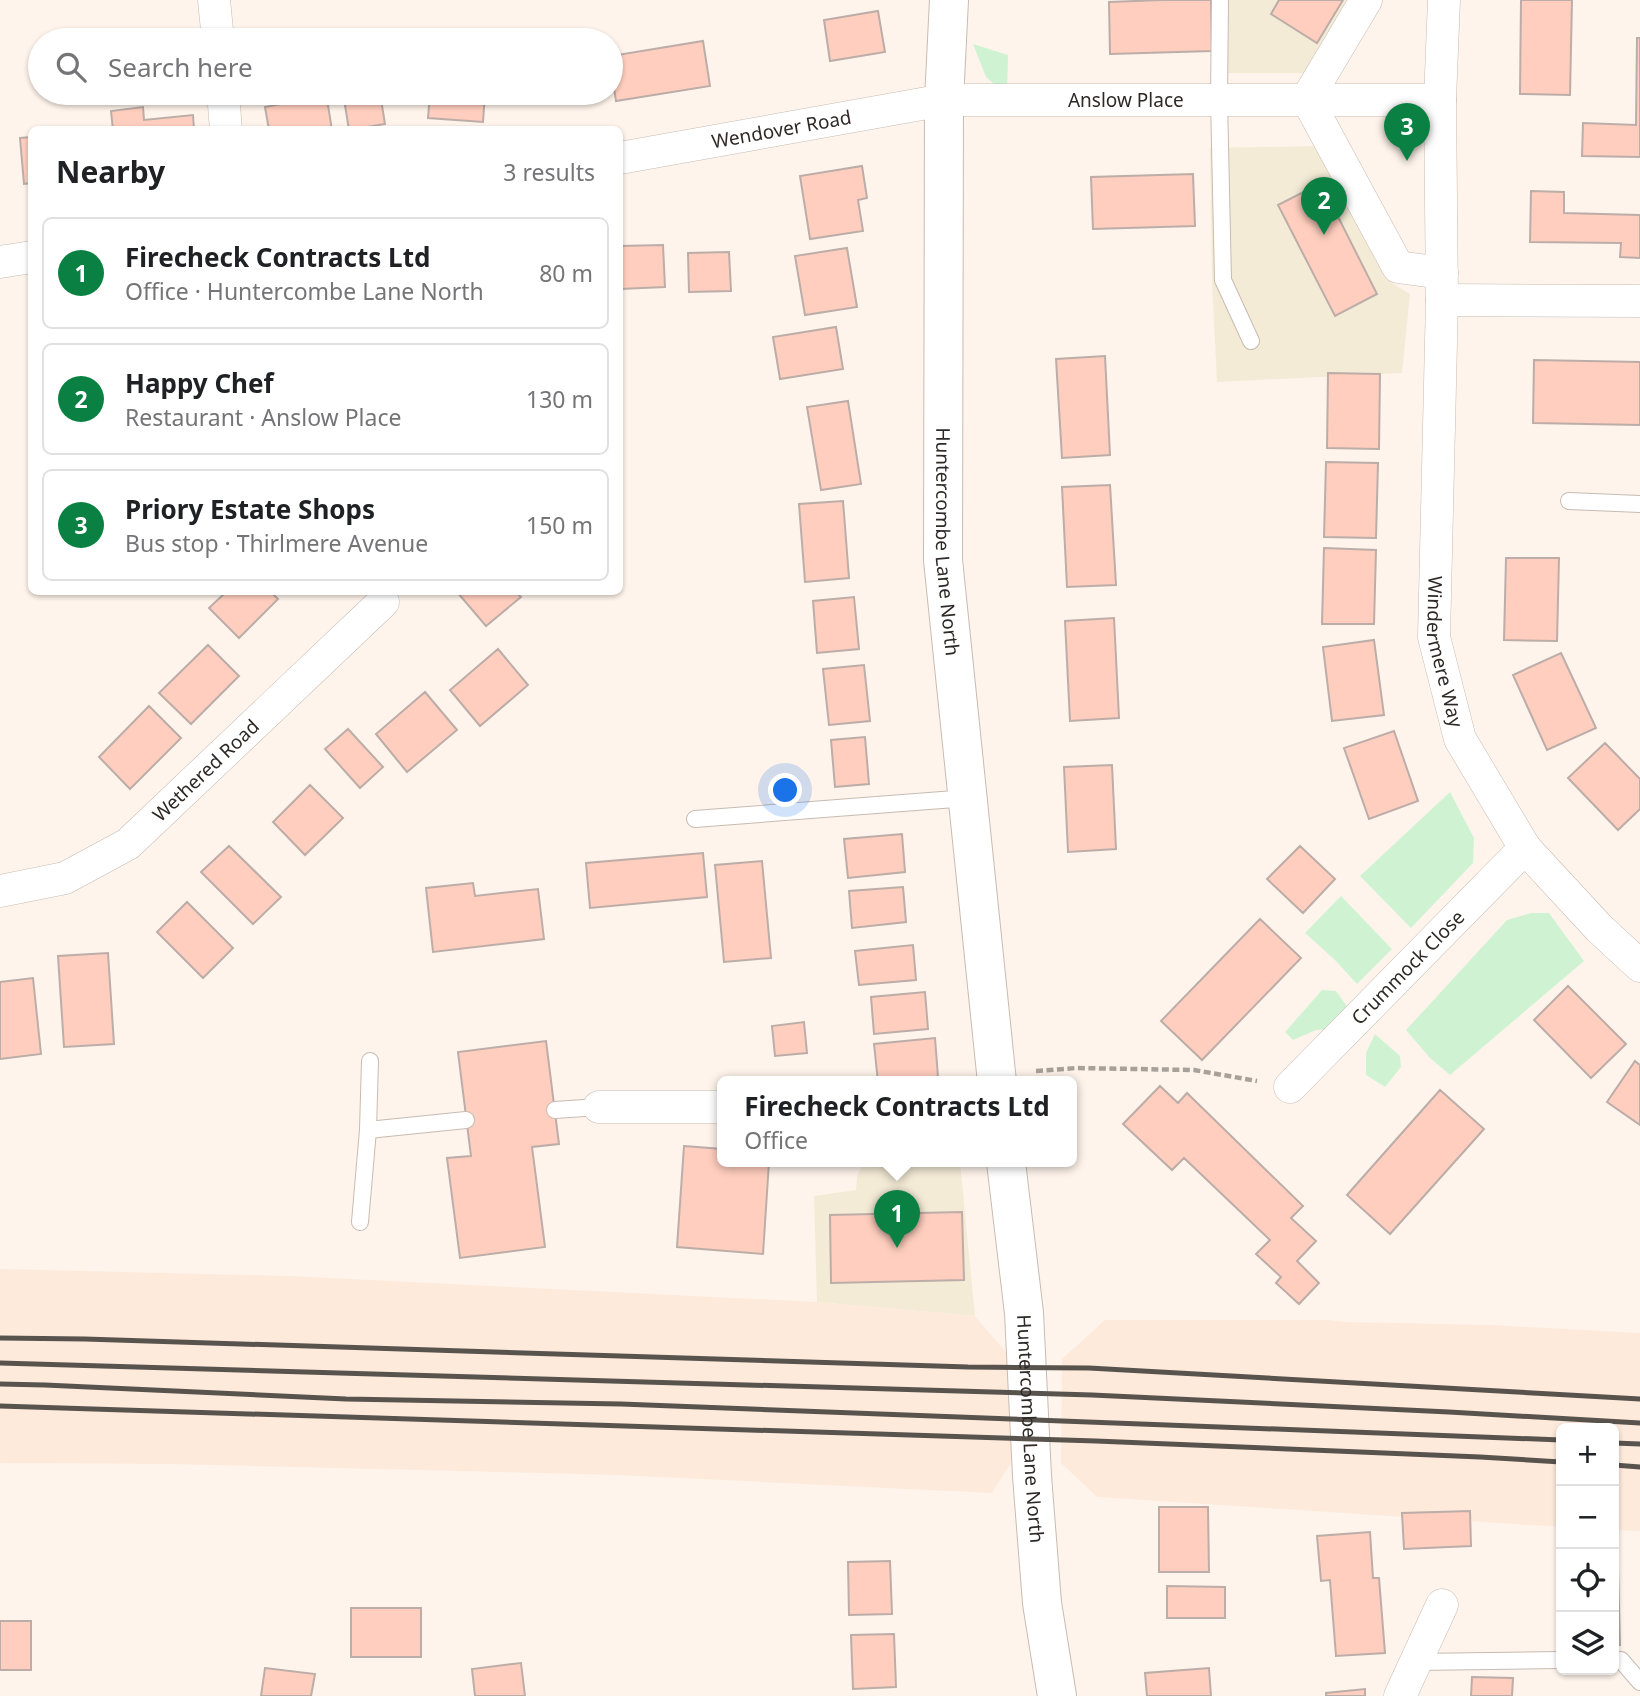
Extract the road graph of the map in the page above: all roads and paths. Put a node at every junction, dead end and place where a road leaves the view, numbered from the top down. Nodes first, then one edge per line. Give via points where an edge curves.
1 (215, 0) edge
2 (949, 0) edge
3 (1220, 0) edge
4 (1366, 0) edge
5 (1444, 0) edge
6 (217, 28) edge
7 (1307, 99) junction
8 (944, 100) junction
9 (1219, 100) junction
10 (1440, 100) junction
11 (224, 105) edge
12 (226, 126) edge
13 (623, 157) edge
14 (28, 258) edge
15 (0, 262) edge
16 (1442, 286) junction
17 (1640, 301) edge
18 (1251, 341) dead end
19 (1569, 501) dead end
20 (1640, 505) edge
21 (383, 602) dead end
22 (968, 798) junction
23 (695, 819) dead end
24 (1525, 848) junction
25 (0, 891) edge
26 (1640, 966) edge
27 (370, 1061) dead end
28 (997, 1076) edge
29 (1013, 1076) edge
30 (1290, 1087) joint
31 (599, 1107) joint
32 (717, 1107) edge
33 (555, 1110) dead end
34 (466, 1120) dead end
35 (368, 1130) junction
36 (1007, 1167) edge
37 (360, 1222) dead end
38 (1443, 1605) dead end
39 (1556, 1660) edge
40 (1619, 1660) edge
41 (1416, 1662) junction
42 (1640, 1682) edge
43 (1057, 1696) edge
44 (1401, 1696) edge

1 - 6 street
2 - 8 street, Huntercombe Lane North
3 - 9 lane
4 - 7 street
5 - 10 street, Windermere Way
7 - 9 street, Anslow Place
7 - 10 street, Anslow Place
7 - 16 street via 1398,267
8 - 9 street, Anslow Place
8 - 13 street, Wendover Road
8 - 22 street, Huntercombe Lane North via 943,560
9 - 18 lane via 1223,280
10 - 16 street, Windermere Way
11 - 12 street
14 - 15 street
16 - 17 street
16 - 24 street, Windermere Way via 1434,637 1460,739
19 - 20 lane
21 - 25 street, Wethered Road via 128,844 65,878
22 - 23 lane
22 - 28 street, Huntercombe Lane North
24 - 26 street, Windermere Way
24 - 30 street, Crummock Close
27 - 35 lane
29 - 30 path via 1076,1068 1194,1070
31 - 32 street
31 - 33 lane
34 - 35 lane
35 - 37 lane
36 - 43 street, Huntercombe Lane North via 1024,1313 1042,1603
38 - 41 street
39 - 41 lane
40 - 42 lane
41 - 44 street

